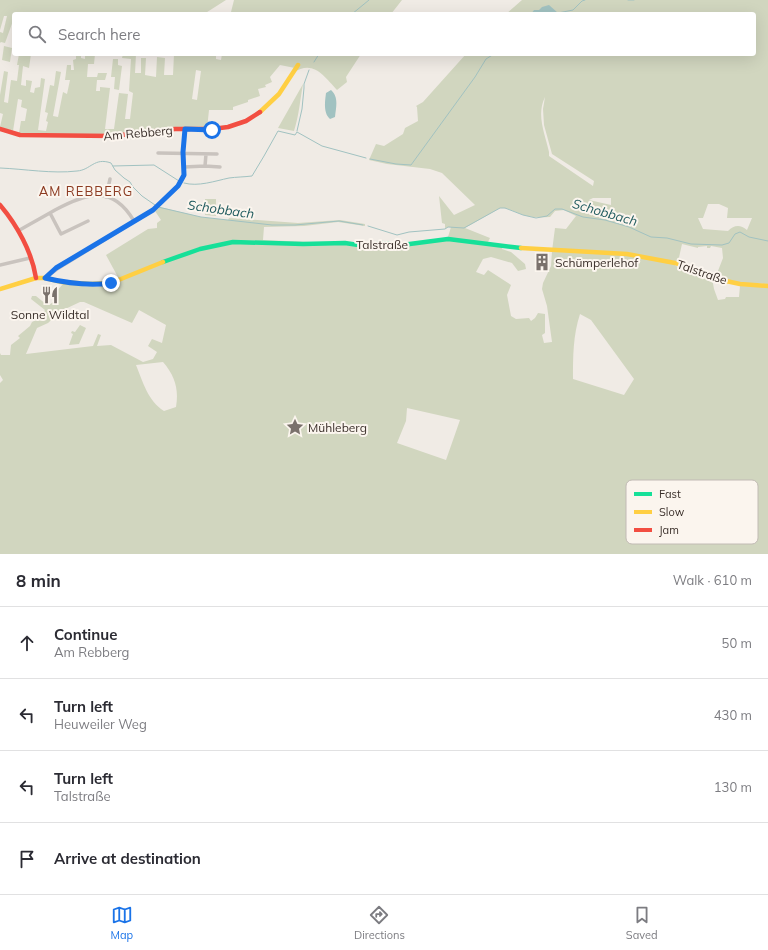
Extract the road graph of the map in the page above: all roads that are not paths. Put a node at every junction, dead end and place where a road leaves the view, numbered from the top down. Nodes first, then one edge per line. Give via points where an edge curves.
1 (298, 65) dead end
2 (0, 129) edge
3 (185, 129) junction
4 (183, 152) junction
5 (158, 153) dead end
6 (206, 154) junction
7 (217, 154) dead end
8 (205, 166) junction
9 (184, 167) junction
10 (220, 167) dead end
11 (110, 179) dead end
12 (106, 197) junction
13 (0, 205) edge
14 (50, 213) junction
15 (88, 221) dead end
16 (134, 221) junction
17 (18, 231) junction
18 (30, 258) junction
19 (0, 265) edge
20 (36, 278) junction
21 (45, 278) junction
22 (768, 286) edge
23 (0, 289) edge

1 - 3 street, Am Rebberg via 279,94 256,116 217,129
2 - 3 street, Am Rebberg via 20,135 113,136
3 - 4 street
4 - 5 street
4 - 6 street
4 - 9 street
6 - 7 street
6 - 8 street
8 - 9 street
8 - 10 street
9 - 16 street via 182,181 156,208
11 - 12 street
12 - 14 street via 83,197
12 - 16 street via 123,206
13 - 17 street
14 - 15 street via 62,234
14 - 17 street
16 - 21 street via 56,268
17 - 18 street
18 - 19 street
18 - 20 street
20 - 21 street, Talstraße
20 - 23 street, Talstraße
21 - 22 street, Talstraße via 62,282 111,283 183,254 233,242 344,243 365,246 381,243 402,245 448,239 513,248 627,254 675,263 726,281

